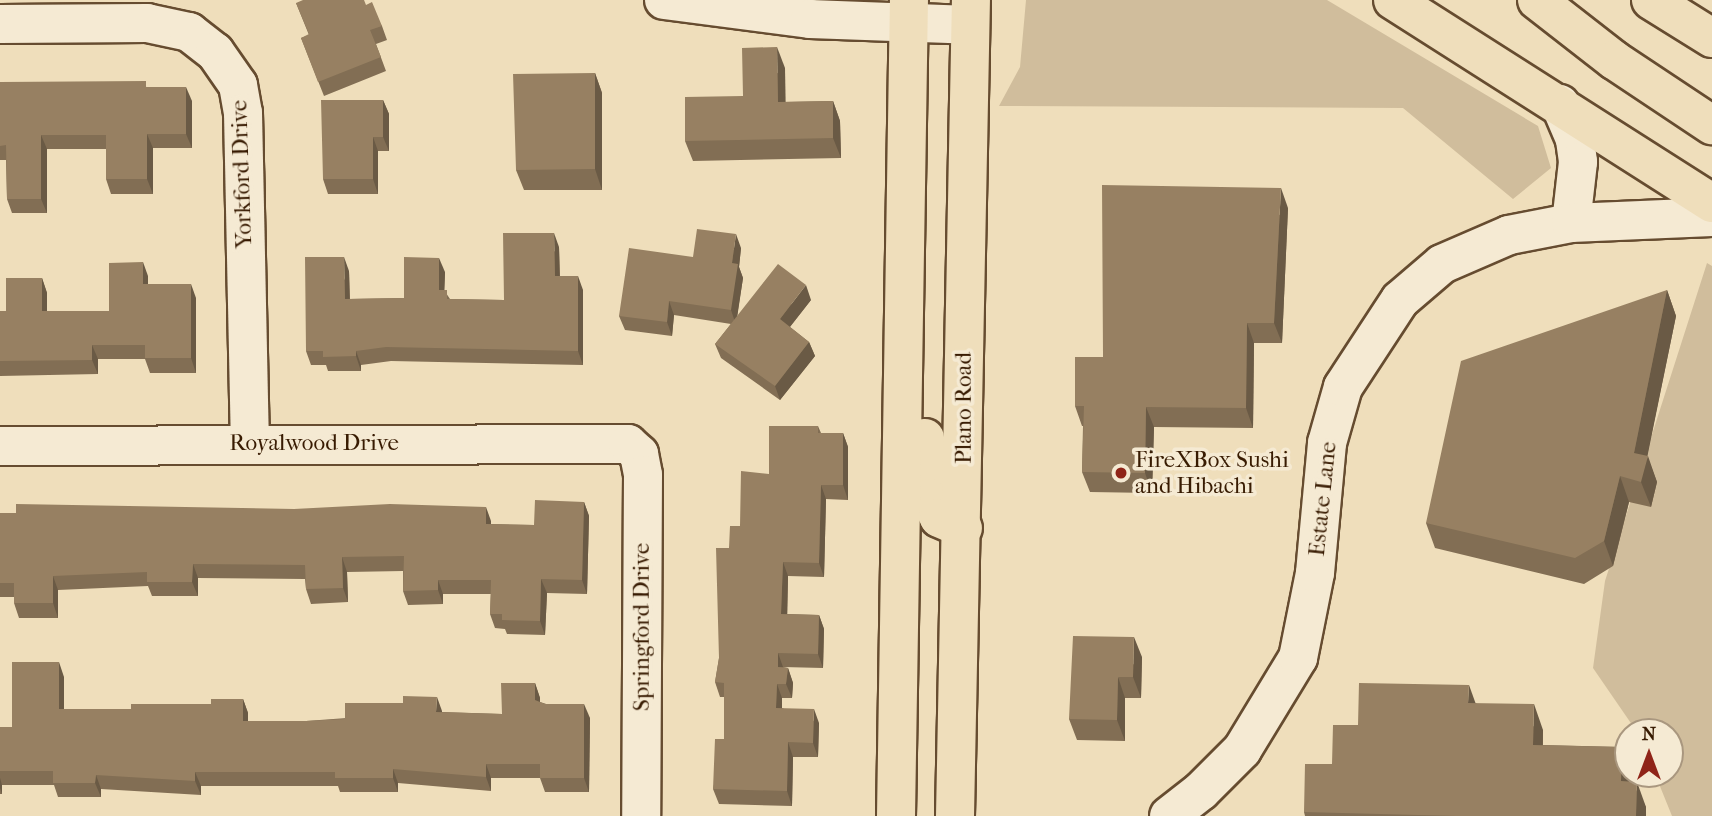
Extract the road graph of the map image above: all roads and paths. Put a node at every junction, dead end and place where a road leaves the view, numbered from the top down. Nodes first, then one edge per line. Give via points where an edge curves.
1 (664, 0) edge
2 (1394, 0) edge
3 (1537, 0) edge
4 (1651, 0) edge
5 (909, 12) edge
6 (970, 13) edge
7 (0, 24) edge
8 (1712, 38) edge
9 (1560, 104) junction
10 (1712, 125) edge
11 (1712, 203) edge
12 (1712, 217) edge
13 (1571, 223) junction
14 (903, 415) junction
15 (250, 443) junction
16 (628, 444) joint
17 (0, 446) edge
18 (963, 528) junction
19 (641, 816) edge
20 (896, 816) edge
21 (956, 816) edge
22 (1169, 816) edge

1 - 5 street via 810,19
2 - 9 main road
3 - 10 main road via 1614,60
4 - 8 main road
5 - 6 street
5 - 14 main road
6 - 18 main road, Plano Road
7 - 15 street, Yorkford Drive via 147,23 189,32 215,52 238,85 243,113
9 - 11 main road
9 - 13 street via 1575,140 1578,162
12 - 13 street, Estate Lane
13 - 22 street, Estate Lane via 1509,234 1442,264 1400,300 1343,387 1327,443 1315,573 1298,658 1242,750 1201,792
14 - 18 main road via 925,434 929,498 939,518
14 - 20 main road
15 - 16 street, Royalwood Drive
15 - 17 street, Royalwood Drive
16 - 19 street, Springford Drive via 639,454 643,475
18 - 21 main road, Plano Road

